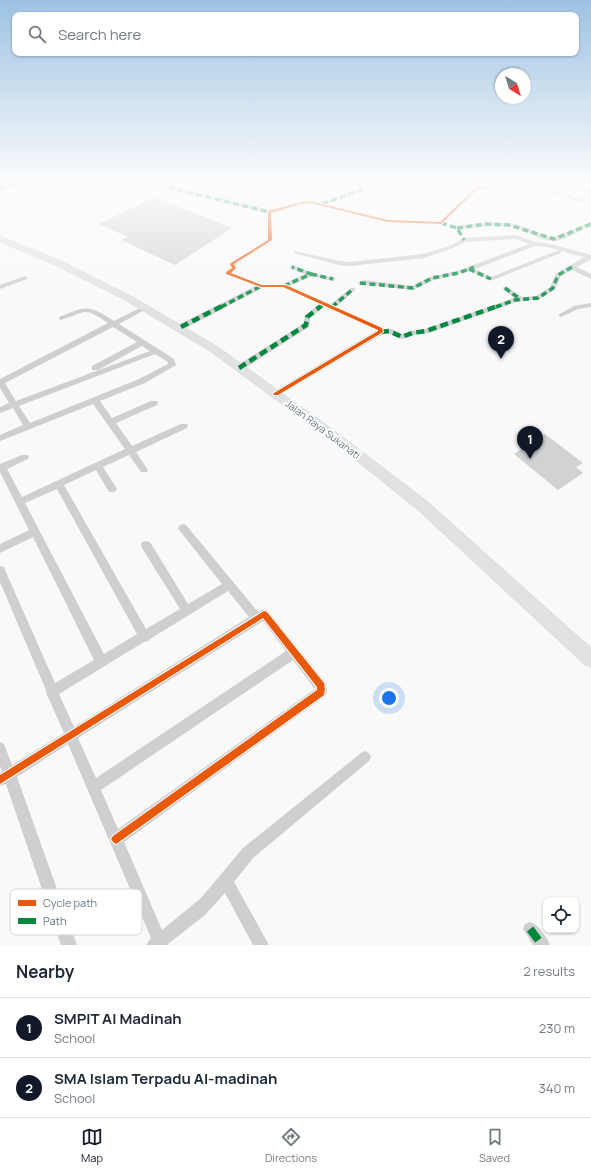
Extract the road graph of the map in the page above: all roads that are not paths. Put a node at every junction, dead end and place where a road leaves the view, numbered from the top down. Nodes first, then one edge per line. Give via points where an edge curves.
1 (270, 227) edge
2 (454, 227) edge
3 (465, 227) edge
4 (518, 227) edge
5 (584, 227) edge
6 (457, 228) junction
7 (0, 239) edge
8 (464, 240) junction
9 (536, 244) junction
10 (296, 252) dead end
11 (559, 252) junction
12 (589, 259) edge
13 (292, 267) dead end
14 (572, 267) junction
15 (469, 269) junction
16 (311, 274) junction
17 (591, 277) edge
18 (25, 278) dead end
19 (333, 279) dead end
20 (360, 283) dead end
21 (261, 286) junction
22 (284, 286) junction
23 (0, 287) edge
24 (505, 288) dead end
25 (353, 289) dead end
26 (520, 299) junction
27 (323, 304) junction
28 (591, 305) edge
29 (143, 306) junction
30 (332, 307) junction
31 (561, 315) dead end
32 (61, 318) dead end
33 (113, 324) junction
34 (181, 328) junction
35 (381, 332) junction
36 (142, 342) junction
37 (156, 351) junction
38 (239, 368) junction
39 (0, 382) edge
40 (66, 383) junction
41 (276, 394) junction
42 (95, 400) junction
43 (154, 403) dead end
44 (15, 404) junction
45 (0, 410) edge
46 (111, 422) junction
47 (28, 426) junction
48 (184, 426) dead end
49 (0, 438) edge
50 (130, 450) junction
51 (25, 457) dead end
52 (97, 465) junction
53 (1, 467) edge
54 (144, 470) dead end
55 (58, 484) junction
56 (112, 489) dead end
57 (20, 501) junction
58 (183, 528) dead end
59 (34, 532) junction
60 (146, 545) dead end
61 (0, 549) edge
62 (0, 570) edge
63 (229, 585) junction
64 (187, 611) junction
65 (256, 619) junction
66 (145, 637) junction
67 (293, 653) junction
68 (591, 659) edge
69 (102, 661) junction
70 (51, 692) junction
71 (72, 736) junction
72 (0, 748) edge
73 (365, 757) dead end
74 (4, 777) edge
75 (94, 787) junction
76 (116, 839) junction
77 (225, 880) junction
78 (48, 889) edge
79 (136, 889) edge
80 (142, 904) edge
81 (530, 929) dead end
82 (66, 935) edge
83 (158, 944) edge
84 (70, 945) edge
85 (261, 945) edge
86 (542, 945) edge

1 - 21 street via 270,240 232,264 234,268 228,273
2 - 6 street
3 - 6 street
4 - 5 street via 552,239
6 - 8 street
7 - 29 main road, Jalan Raya Sukahati via 58,263
8 - 9 street via 516,237
8 - 10 street via 424,256 350,264 339,264
9 - 11 street
9 - 12 street
9 - 15 street
11 - 12 street
11 - 15 street via 491,279
12 - 14 street
13 - 16 street
14 - 17 street
14 - 26 street via 558,275 553,288 538,298
15 - 20 street via 432,278 413,288
16 - 19 street
16 - 22 street
18 - 23 street
21 - 22 street
21 - 34 street
22 - 27 street
24 - 26 street
25 - 30 street
26 - 35 street via 402,337 389,331
27 - 30 street
27 - 38 street via 307,317 306,325
28 - 31 street via 576,307
29 - 33 street
29 - 34 main road, Jalan Raya Sukahati
30 - 35 street via 380,329
32 - 33 street via 88,309
33 - 36 street
33 - 39 street
34 - 38 main road, Jalan Raya Sukahati
35 - 41 street
36 - 37 street
36 - 40 street
37 - 40 street
37 - 42 street via 171,361 172,365 149,378
38 - 41 main road, Jalan Raya Sukahati
39 - 44 street
40 - 44 street
41 - 68 main road, Jalan Raya Sukahati via 427,510
42 - 46 street
42 - 47 street
43 - 46 street
44 - 45 street
44 - 47 street
46 - 50 street
47 - 49 street
48 - 50 street
50 - 52 street
50 - 54 street
51 - 53 street
52 - 55 street
52 - 56 street
53 - 57 street
55 - 57 street
55 - 66 street
57 - 59 street
58 - 63 street
59 - 61 street
59 - 69 street
60 - 64 street
62 - 70 street
63 - 64 street
63 - 65 street
64 - 66 street
65 - 67 street via 264,614
65 - 71 street
66 - 69 street
67 - 75 street
67 - 76 street via 321,686 320,694
69 - 70 street
70 - 71 street
71 - 74 street
71 - 75 street
72 - 74 street
73 - 77 street via 248,853
74 - 78 street
75 - 76 street
76 - 79 street
77 - 83 street via 204,904
77 - 85 street
80 - 83 street
81 - 86 street
82 - 84 street

